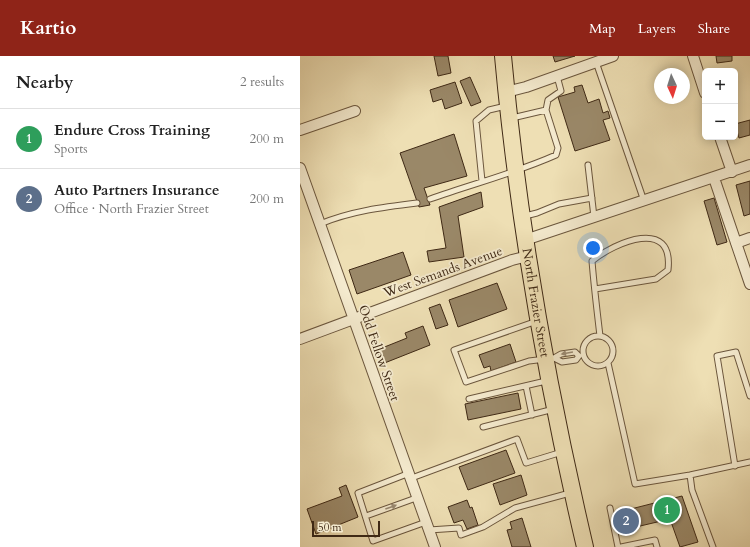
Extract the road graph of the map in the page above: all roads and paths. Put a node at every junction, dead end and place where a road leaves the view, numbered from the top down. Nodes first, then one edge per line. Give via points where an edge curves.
1 (503, 56) edge
2 (613, 56) edge
3 (692, 56) edge
4 (596, 62) junction
5 (557, 76) junction
6 (702, 84) edge
7 (508, 105) junction
8 (546, 110) junction
9 (355, 111) dead end
10 (300, 130) edge
11 (721, 140) edge
12 (588, 165) dead end
13 (750, 165) edge
14 (300, 168) edge
15 (516, 172) junction
16 (732, 172) junction
17 (714, 178) junction
18 (482, 181) junction
19 (592, 198) junction
20 (430, 199) dead end
21 (644, 201) junction
22 (417, 204) dead end
23 (522, 216) junction
24 (594, 217) junction
25 (320, 224) junction
26 (750, 238) edge
27 (525, 240) junction
28 (736, 242) junction
29 (528, 256) junction
30 (750, 284) edge
31 (595, 289) junction
32 (353, 319) junction
33 (538, 321) junction
34 (600, 336) junction
35 (300, 339) edge
36 (582, 356) junction
37 (550, 359) junction
38 (608, 363) junction
39 (549, 380) junction
40 (526, 386) junction
41 (750, 396) edge
42 (470, 399) dead end
43 (555, 409) junction
44 (532, 415) junction
45 (483, 427) dead end
46 (563, 452) junction
47 (750, 462) edge
48 (735, 466) junction
49 (690, 475) junction
50 (408, 476) junction
51 (572, 492) junction
52 (416, 498) junction
53 (610, 508) dead end
54 (366, 516) junction
55 (427, 526) junction
56 (435, 547) edge
57 (585, 547) edge
58 (618, 547) edge
59 (621, 547) edge
60 (657, 547) edge
61 (713, 547) edge

1 - 7 main road, North Frazier Street
2 - 4 street
3 - 6 street
4 - 5 street
4 - 21 lane
5 - 7 street
5 - 8 lane via 560,91 548,100
7 - 8 lane
7 - 15 main road, North Frazier Street
7 - 18 lane via 489,110 476,121
8 - 15 lane via 558,148 556,155
9 - 10 street
11 - 16 street
12 - 19 lane
13 - 16 street
14 - 25 street, Odd Fellow Street
15 - 18 lane
15 - 23 main road, North Frazier Street
16 - 17 street
17 - 21 street
17 - 28 street
18 - 20 lane
19 - 23 lane via 559,204
19 - 24 lane
21 - 24 street
22 - 25 lane via 376,208 339,216
23 - 27 main road, North Frazier Street
24 - 27 street
25 - 32 street, Odd Fellow Street
26 - 28 street
27 - 29 main road, North Frazier Street
28 - 30 street
29 - 32 street, West Semands Avenue
29 - 33 main road, North Frazier Street
31 - 31 lane via 592,261 602,252 641,237 657,239 666,247 670,259 668,270 656,279
31 - 34 lane
32 - 35 street, West Semands Avenue
32 - 50 street, Odd Fellow Street
33 - 37 main road, North Frazier Street
33 - 37 lane via 454,350 466,382 529,361
34 - 36 lane via 590,338 584,346
34 - 38 lane via 608,340 613,349
36 - 37 lane via 576,360 562,362
36 - 38 lane via 594,366
37 - 39 main road, North Frazier Street
38 - 49 lane via 635,484
39 - 40 lane
39 - 43 main road, North Frazier Street
40 - 42 lane
40 - 44 lane
41 - 48 lane via 736,352 717,356
43 - 44 lane
43 - 46 main road, North Frazier Street
44 - 45 lane
46 - 50 lane via 526,463 517,438
46 - 51 main road, North Frazier Street
47 - 48 lane
48 - 49 lane
49 - 61 lane via 692,490
50 - 52 street, Odd Fellow Street
50 - 54 lane via 358,493
51 - 55 lane via 515,508 483,527 461,535 459,528
51 - 57 main road, North Frazier Street
54 -> 52 lane
52 - 55 street, Odd Fellow Street
53 - 58 lane
54 - 55 lane via 373,541
55 - 56 street, Odd Fellow Street
59 - 60 lane via 655,540

